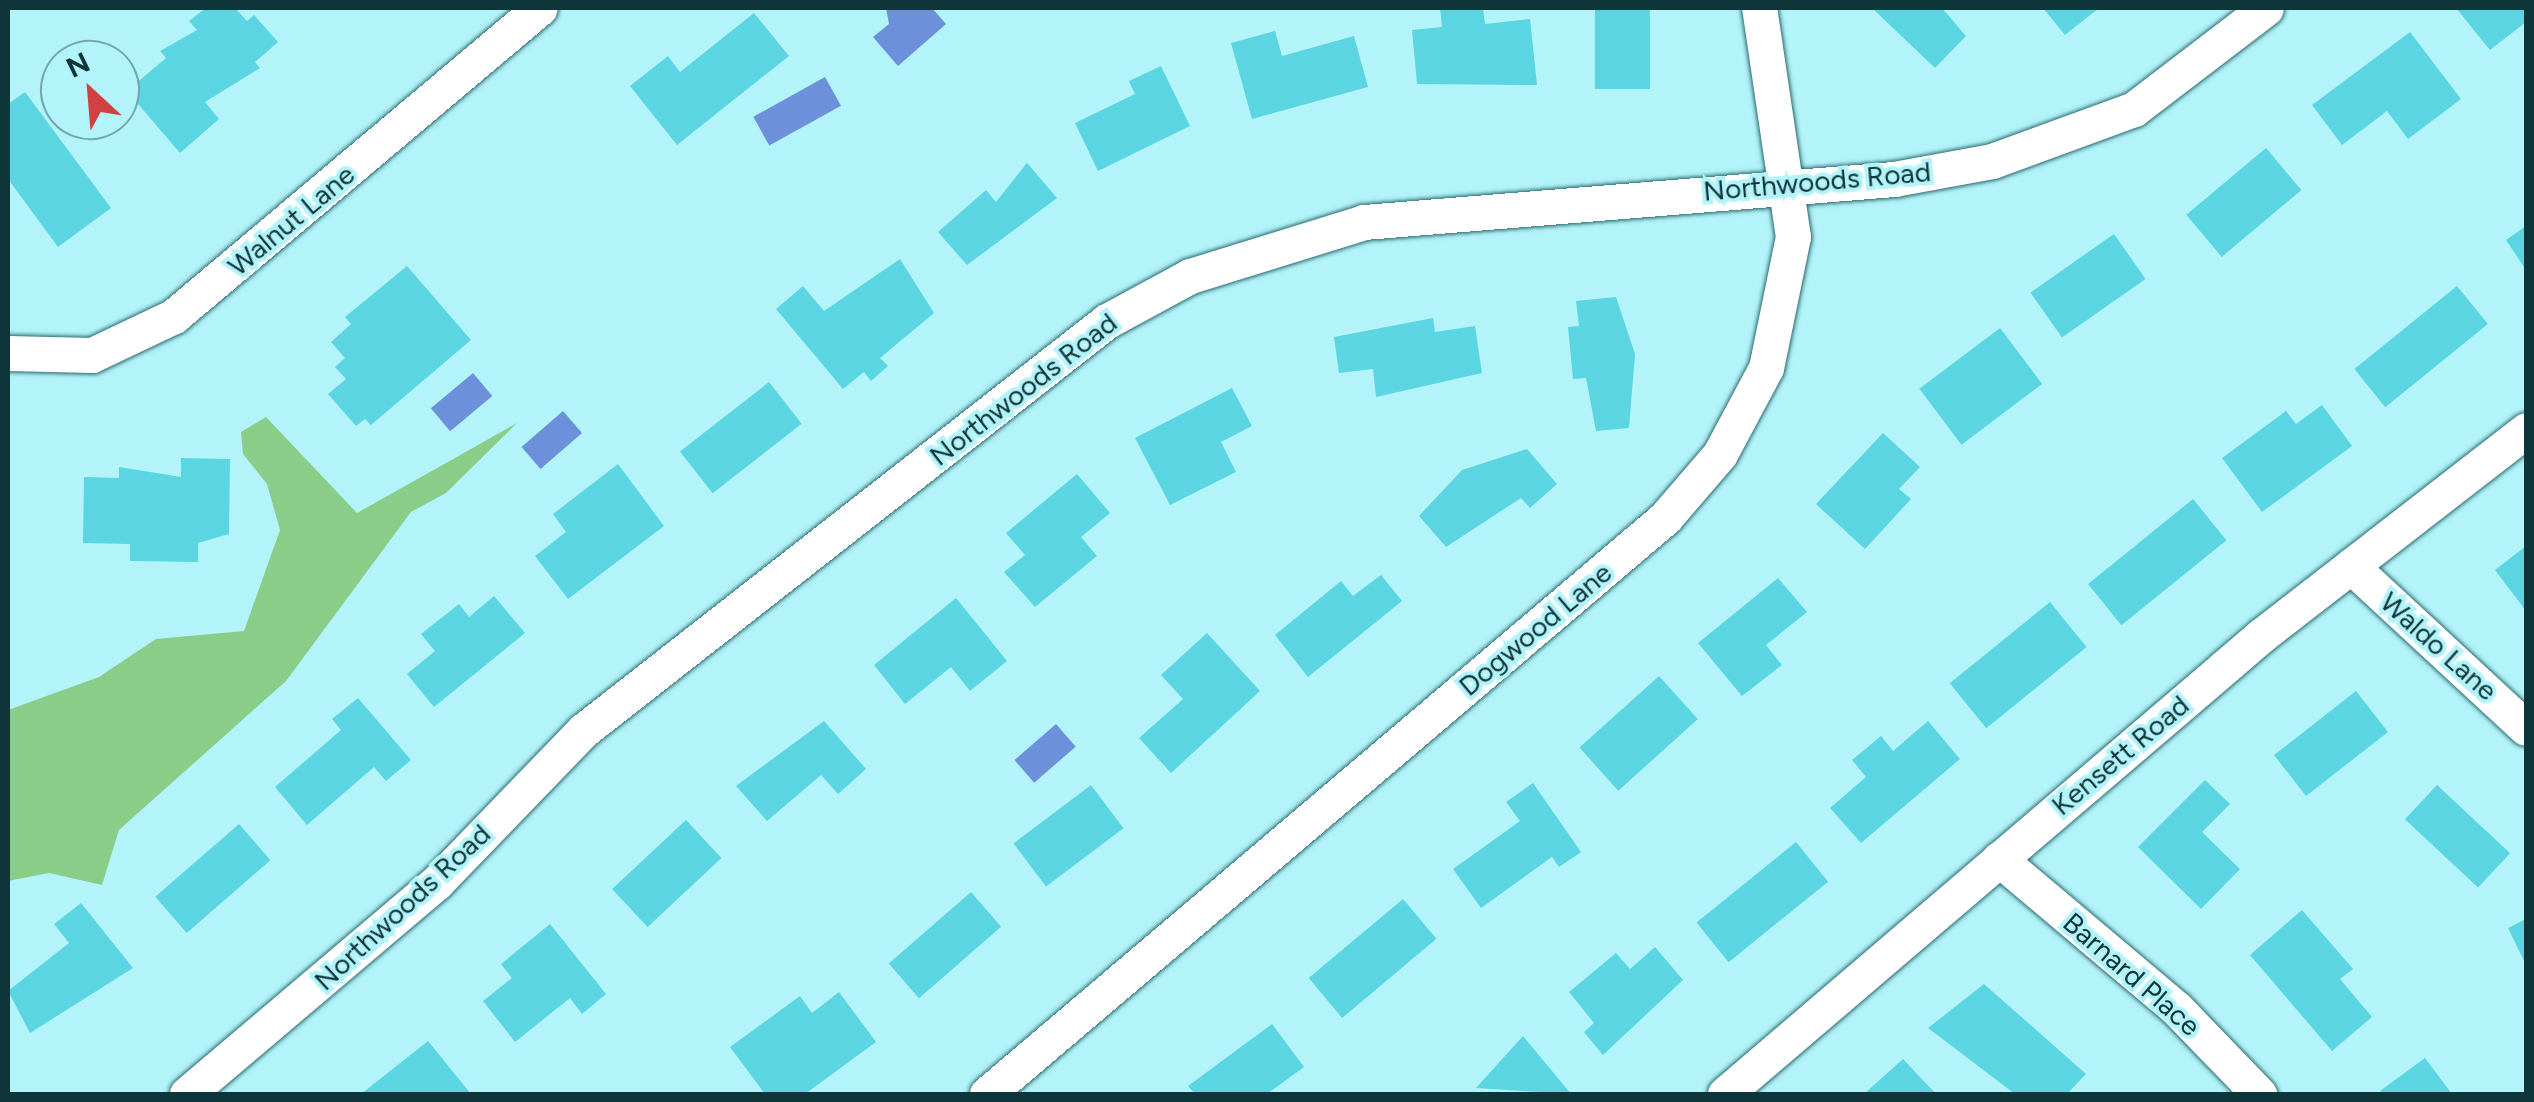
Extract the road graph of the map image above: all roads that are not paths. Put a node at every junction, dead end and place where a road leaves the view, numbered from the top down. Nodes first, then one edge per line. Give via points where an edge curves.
1 (540, 8) edge
2 (1758, 8) edge
3 (2266, 8) edge
4 (1790, 189) junction
5 (8, 353) edge
6 (2526, 430) edge
7 (2351, 566) junction
8 (2526, 728) edge
9 (2000, 859) junction
10 (187, 1094) edge
11 (987, 1094) edge
12 (1725, 1094) edge
13 (2260, 1094) edge

1 - 5 street, Walnut Lane via 174,316 92,354
2 - 4 street, Dogwood Lane
3 - 4 street, Northwoods Road via 2155,96 2067,140 1932,173
4 - 10 street, Northwoods Road via 1364,222 1258,248 1107,321 584,730 437,882
4 - 11 street, Dogwood Lane via 1788,291 1766,368 1720,454 1665,518
6 - 7 street, Kensett Road
7 - 8 street, Waldo Lane
7 - 9 street, Kensett Road
9 - 12 street, Kensett Road
9 - 13 street, Barnard Place via 2176,1008

